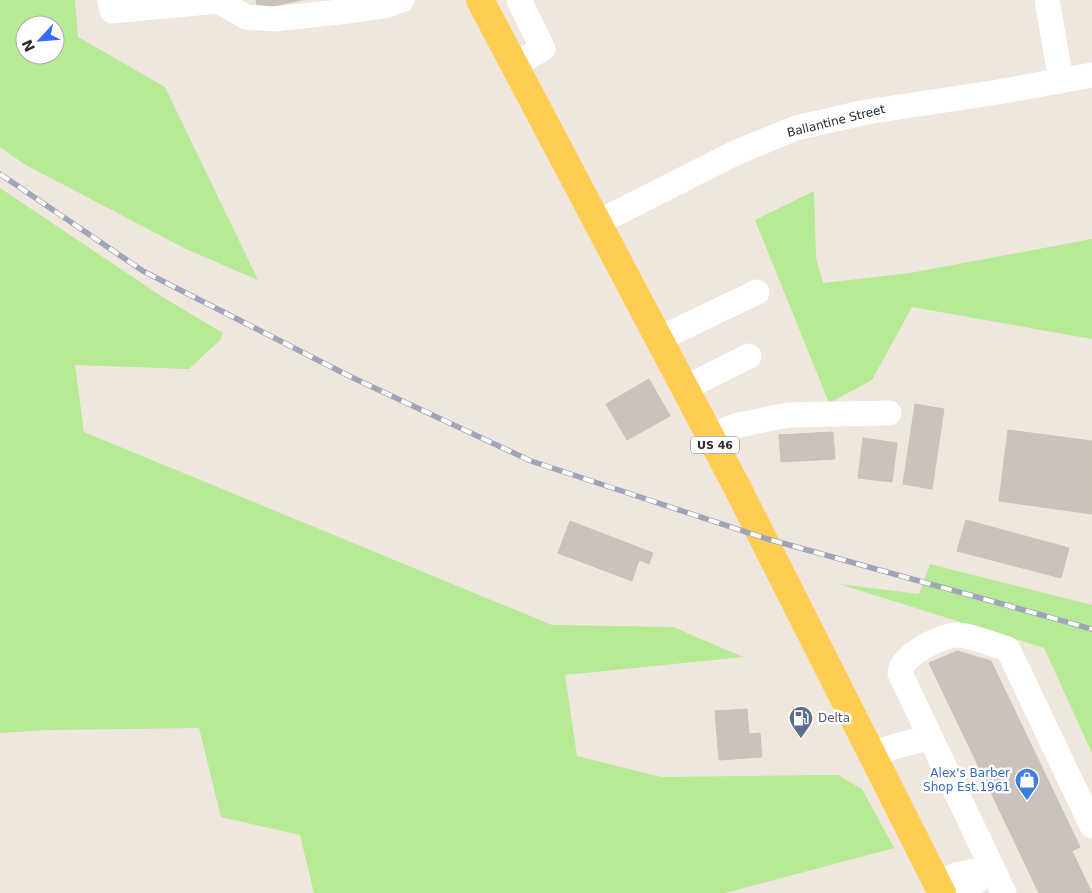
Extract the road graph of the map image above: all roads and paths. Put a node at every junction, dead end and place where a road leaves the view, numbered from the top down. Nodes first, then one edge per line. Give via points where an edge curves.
1 (110, 0) edge
2 (402, 0) edge
3 (520, 0) edge
4 (1047, 0) edge
5 (218, 1) edge
6 (484, 1) edge
7 (514, 65) junction
8 (1092, 75) edge
9 (1061, 81) junction
10 (597, 223) junction
11 (757, 292) dead end
12 (660, 340) junction
13 (749, 356) dead end
14 (685, 388) junction
15 (890, 413) dead end
16 (710, 436) junction
17 (930, 738) junction
18 (877, 763) junction
19 (1092, 826) edge
20 (992, 867) junction
21 (940, 889) edge
22 (963, 893) edge
23 (1004, 893) edge

1 - 5 street via 112,11
2 - 5 street via 367,9 274,19 246,17
3 - 7 street via 543,49
4 - 9 street
6 - 7 main road, US 46
7 - 10 main road, US 46
8 - 9 street, Ballantine Street
9 - 10 street, Ballantine Street via 866,112 796,128 735,153
10 - 12 main road, US 46
11 - 12 street
12 - 14 main road, US 46
13 - 14 street
14 - 16 main road, US 46
15 - 16 street via 788,415 739,425
16 - 18 main road, US 46
17 - 18 street via 903,744
17 - 19 street via 900,673 902,664 929,644 958,635 1008,649
17 - 20 street
18 - 21 main road, US 46
20 - 21 street via 956,875
20 - 22 street
20 - 23 street

